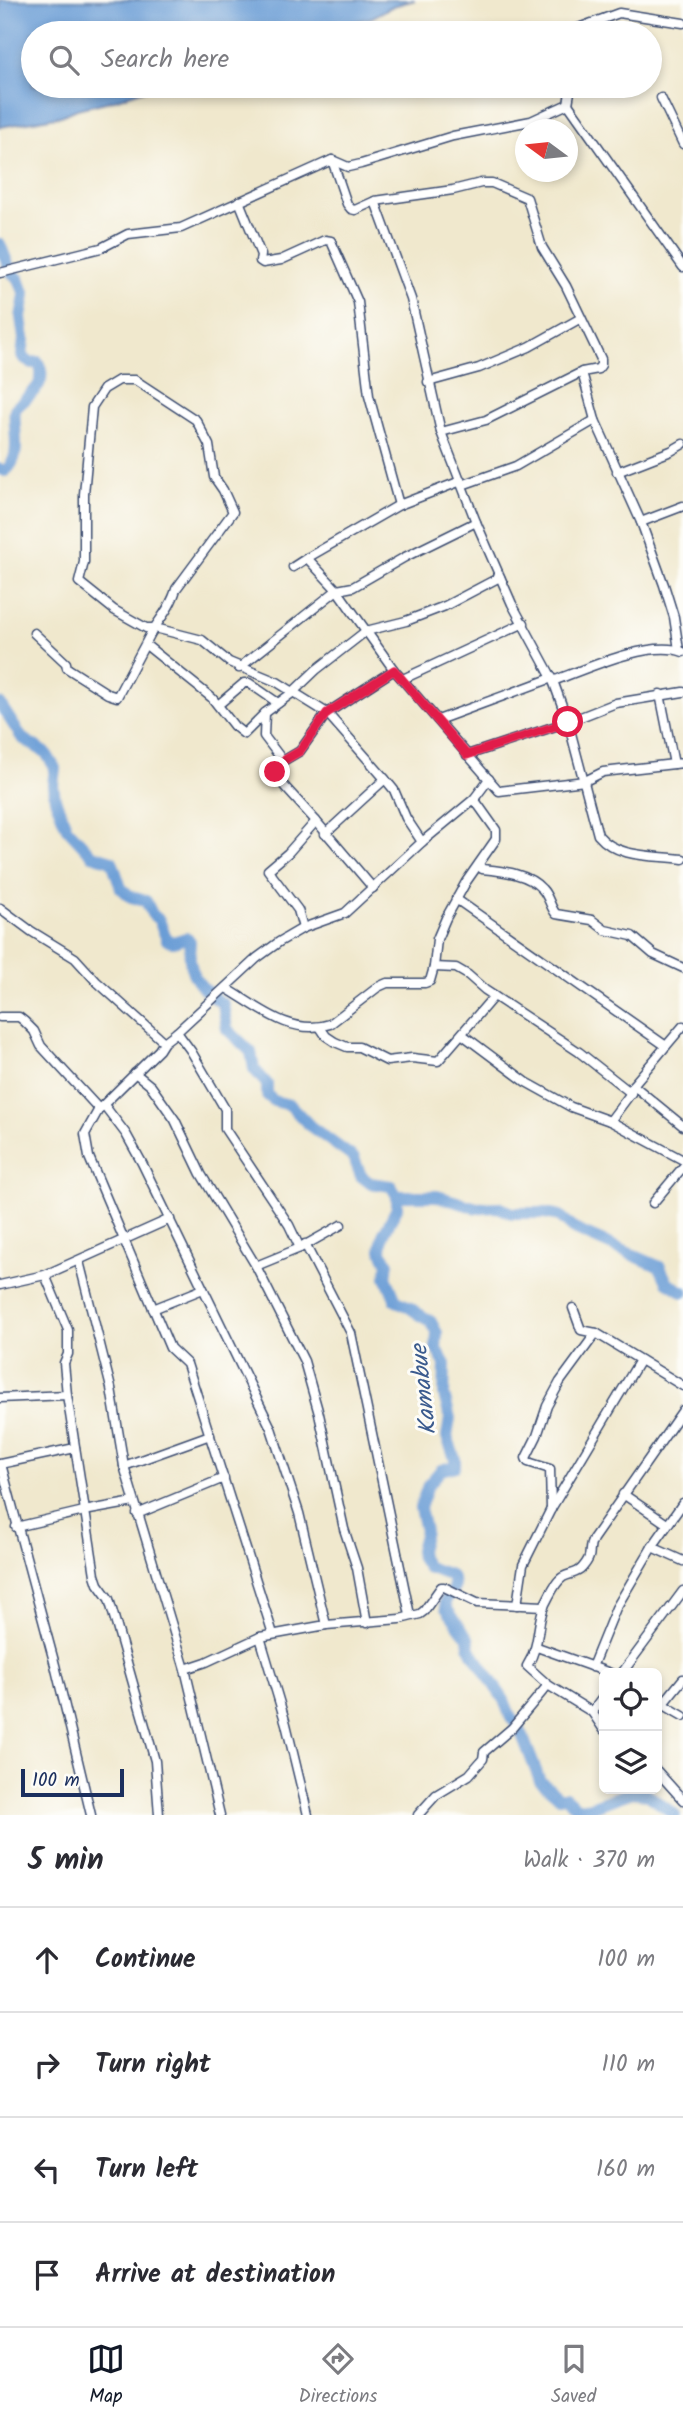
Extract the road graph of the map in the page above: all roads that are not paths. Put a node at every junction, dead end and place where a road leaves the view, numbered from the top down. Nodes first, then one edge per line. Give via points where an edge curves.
1 (594, 21) edge
2 (683, 23) edge
3 (569, 98) edge
4 (661, 98) dead end
5 (568, 104) junction
6 (683, 144) edge
7 (332, 160) junction
8 (239, 201) junction
9 (374, 201) junction
10 (683, 267) edge
11 (7, 272) edge
12 (581, 318) junction
13 (582, 372) junction
14 (428, 382) junction
15 (595, 420) junction
16 (441, 432) junction
17 (683, 444) edge
18 (617, 472) junction
19 (462, 483) junction
20 (399, 505) junction
21 (683, 506) edge
22 (476, 522) junction
23 (641, 522) junction
24 (307, 558) junction
25 (293, 567) dead end
26 (500, 577) junction
27 (337, 590) junction
28 (524, 624) junction
29 (155, 628) junction
30 (366, 631) junction
31 (34, 633) dead end
32 (146, 645) junction
33 (681, 651) edge
34 (239, 668) junction
35 (394, 670) junction
36 (552, 679) junction
37 (403, 680) junction
38 (683, 692) edge
39 (292, 693) junction
40 (660, 694) junction
41 (278, 702) junction
42 (218, 705) junction
43 (265, 713) junction
44 (327, 713) junction
45 (438, 720) junction
46 (568, 722) junction
47 (467, 755) junction
48 (283, 761) junction
49 (678, 763) edge
50 (386, 779) junction
51 (489, 779) junction
52 (585, 781) junction
53 (474, 799) junction
54 (316, 821) junction
55 (325, 834) junction
56 (422, 842) junction
57 (683, 859) edge
58 (479, 864) junction
59 (373, 888) junction
60 (456, 900) junction
61 (0, 908) edge
62 (303, 928) junction
63 (434, 968) junction
64 (683, 968) edge
65 (226, 988) junction
66 (494, 996) junction
67 (0, 1017) edge
68 (683, 1026) edge
69 (320, 1027) junction
70 (177, 1032) junction
71 (463, 1035) junction
72 (674, 1037) junction
73 (164, 1042) junction
74 (683, 1045) edge
75 (666, 1046) junction
76 (135, 1073) junction
77 (632, 1089) junction
78 (102, 1107) junction
79 (610, 1121) junction
80 (683, 1126) edge
81 (683, 1160) edge
82 (683, 1167) edge
83 (653, 1203) dead end
84 (170, 1219) junction
85 (341, 1225) dead end
86 (125, 1240) junction
87 (302, 1246) junction
88 (79, 1261) junction
89 (256, 1266) junction
90 (45, 1275) junction
91 (0, 1286) edge
92 (203, 1289) junction
93 (573, 1308) dead end
94 (153, 1309) junction
95 (596, 1333) junction
96 (640, 1360) junction
97 (683, 1387) edge
98 (67, 1395) junction
99 (0, 1398) edge
100 (683, 1410) edge
101 (210, 1435) junction
102 (75, 1448) junction
103 (0, 1464) edge
104 (124, 1466) junction
105 (224, 1478) junction
106 (623, 1494) junction
107 (134, 1502) junction
108 (683, 1503) edge
109 (551, 1509) junction
110 (84, 1511) junction
111 (137, 1514) junction
112 (667, 1524) junction
113 (16, 1527) junction
114 (652, 1547) junction
115 (683, 1561) edge
116 (683, 1591) edge
117 (517, 1605) junction
118 (544, 1606) junction
119 (410, 1615) junction
120 (367, 1623) junction
121 (326, 1625) junction
122 (273, 1634) junction
123 (260, 1637) junction
124 (537, 1647) junction
125 (592, 1667) junction
126 (626, 1668) edge
127 (185, 1669) junction
128 (599, 1669) edge
129 (683, 1679) edge
130 (548, 1685) junction
131 (599, 1703) edge
132 (662, 1703) edge
133 (662, 1707) edge
134 (592, 1712) junction
135 (683, 1716) edge
136 (599, 1722) edge
137 (662, 1777) edge
138 (683, 1800) edge
139 (91, 1815) edge
140 (159, 1815) edge
141 (220, 1815) edge
142 (308, 1815) edge
143 (418, 1815) edge

1 - 2 street via 619,13
3 - 5 street
4 - 6 street
5 - 7 street via 531,121 453,136 361,164 348,167
5 - 10 street
7 - 8 street
7 - 9 street via 351,209
8 - 11 street via 181,228 123,236 101,248
8 - 20 street via 264,263 331,241 358,302 369,396
9 - 12 street via 492,183 527,198 542,247
9 - 14 street via 411,299
12 - 13 street via 602,361 598,369
12 - 14 street via 479,368
13 - 15 street
13 - 16 street via 486,420
14 - 16 street
15 - 18 street
15 - 19 street via 516,466
16 - 19 street
17 - 18 street
18 - 23 street
19 - 20 street
19 - 22 street
20 - 24 street
21 - 23 street
22 - 26 street
22 - 27 street via 353,587
23 - 33 street
24 - 25 street
24 - 27 street
26 - 28 street
26 - 30 street via 445,606
27 - 30 street
27 - 34 street
28 - 36 street
28 - 37 street
29 - 29 street via 176,589 233,510 214,477 209,445 196,420 135,380 119,380 104,389 92,407 84,494 85,562 79,582 114,610 146,628
29 - 32 street
29 - 34 street via 202,640
30 - 35 street
30 - 39 street
31 - 32 street via 66,668 117,697
32 - 42 street
33 - 36 street via 632,653
34 - 39 street via 277,682
35 - 37 street
35 - 44 street
36 - 45 street
36 - 46 street
37 - 45 street
38 - 40 street
39 - 41 street
39 - 44 street
40 - 46 street via 616,703
40 - 49 street
41 - 42 street via 244,683
41 - 43 street
42 - 43 street via 243,734
43 - 48 street via 264,736
44 - 48 street via 300,751
44 - 50 street
45 - 47 street
46 - 47 street
46 - 52 street
47 - 51 street
48 - 54 street via 275,778
49 - 52 street via 603,772
50 - 55 street
50 - 56 street
51 - 52 street via 502,791
51 - 53 street
52 - 57 street via 598,835 607,845 617,851
53 - 56 street
53 - 58 street via 496,830 493,845
54 - 55 street
54 - 62 street via 268,870 298,909
55 - 59 street
56 - 59 street
58 - 60 street
58 - 64 street via 482,869 511,873 538,885 556,914 592,920 605,930 632,936 653,954
59 - 62 street via 345,913
60 - 63 street via 437,939
60 - 75 street
61 - 73 street via 75,958
62 - 65 street via 257,958
63 - 66 street via 456,968
63 - 69 street via 430,981 387,983
65 - 69 street via 287,1023
65 - 70 street
66 - 71 street
66 - 77 street
67 - 78 street via 24,1021 41,1046
68 - 72 street
69 - 71 street via 335,1042 387,1060 438,1061
70 - 73 street
70 - 87 street via 225,1109 225,1129
71 - 79 street via 526,1082 571,1107
72 - 74 street
72 - 75 street
73 - 76 street
75 - 77 street
76 - 78 street
76 - 89 street via 151,1086 175,1120
77 - 79 street
77 - 80 street
78 - 84 street via 125,1134
78 - 86 street via 84,1140
79 - 81 street
82 - 83 street
84 - 86 street
84 - 92 street
85 - 87 street
86 - 88 street
86 - 94 street
87 - 89 street
87 - 119 street via 351,1333
88 - 90 street
88 - 104 street via 111,1388
89 - 120 street via 304,1361
90 - 91 street
90 - 98 street via 68,1330
92 - 94 street
92 - 121 street via 271,1428 299,1513
93 - 95 street via 581,1330
94 - 101 street via 172,1353 187,1364
95 - 96 street
95 - 109 street via 560,1382 526,1458 550,1469
96 - 97 street
96 - 109 street
98 - 99 street
98 - 102 street
100 - 106 street
101 - 104 street
101 - 105 street
102 - 103 street
102 - 110 street
103 - 113 street
104 - 107 street
105 - 111 street
105 - 122 street
106 - 112 street
106 - 118 street via 590,1545 590,1559 578,1572 555,1584
107 - 110 street
107 - 111 street
108 - 112 street
109 - 117 street via 523,1565
110 - 113 street
110 - 140 street via 95,1575 109,1600 156,1761
111 - 127 street
112 - 114 street
113 - 139 street
114 - 115 street
114 - 125 street via 616,1608
116 - 126 street
117 - 118 street
117 - 119 street via 477,1603 444,1587 425,1611
118 - 124 street
119 - 120 street
120 - 121 street
121 - 122 street
122 - 123 street
123 - 127 street
123 - 142 street
124 - 125 street
124 - 130 street via 527,1666
125 - 128 street
127 - 141 street
129 - 132 street
130 - 134 street
130 - 143 street via 512,1728 484,1752 469,1775 436,1795
131 - 134 street
133 - 135 street
134 - 136 street
137 - 138 street

